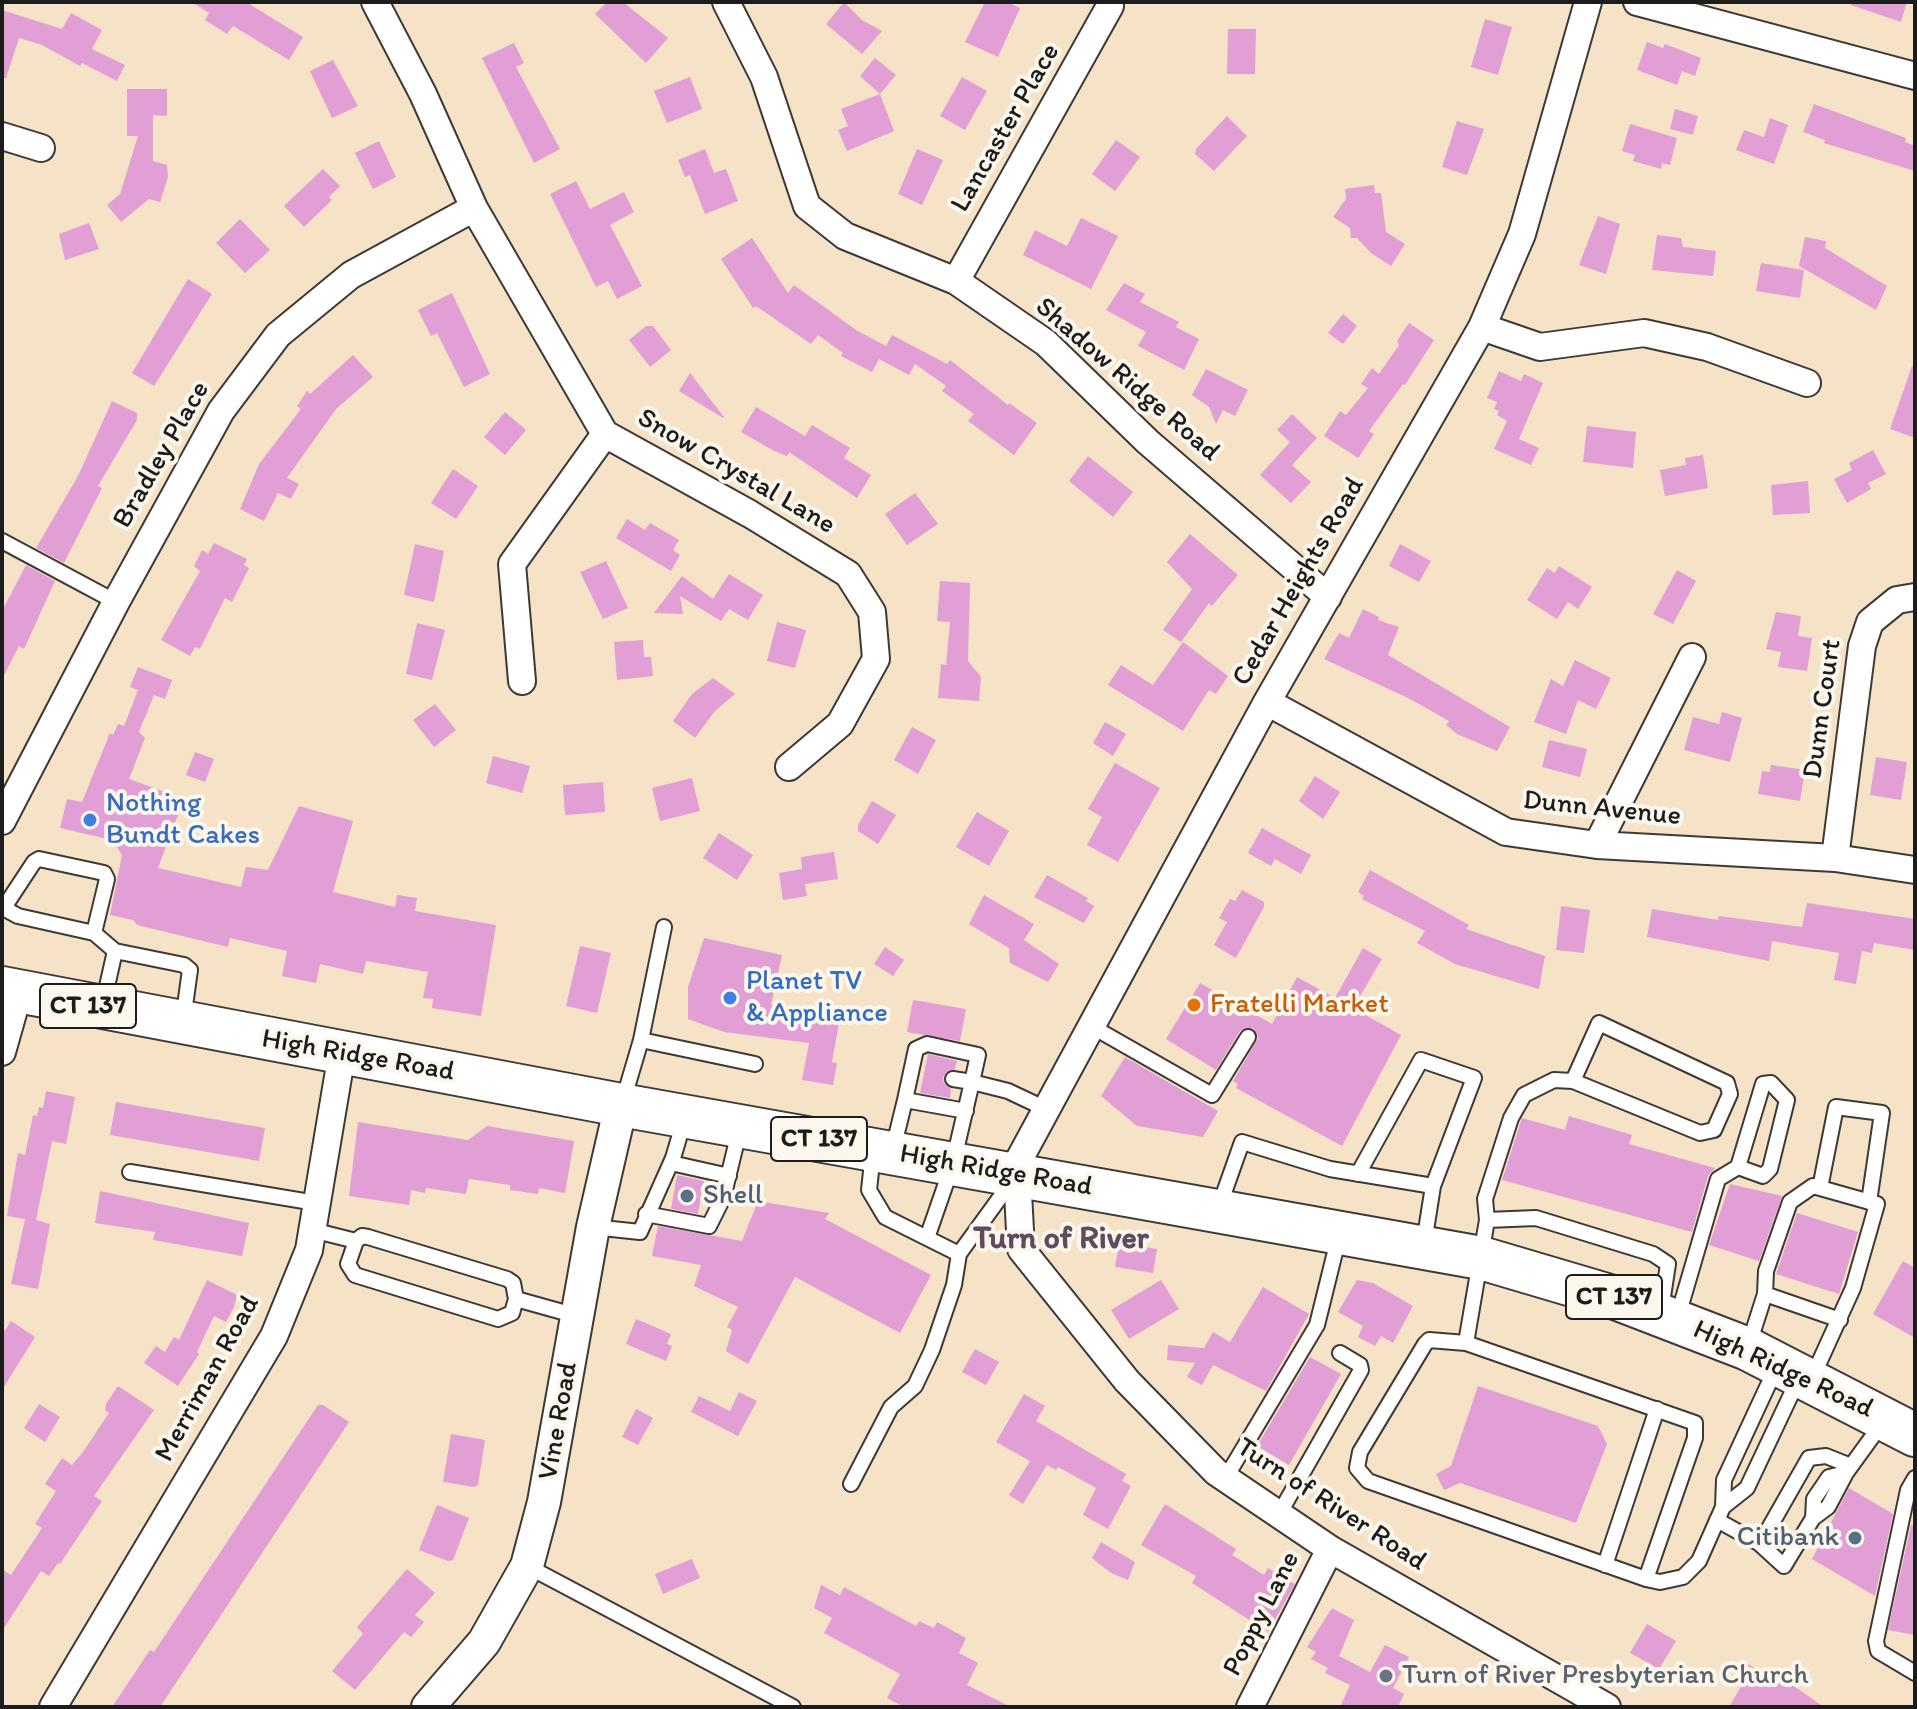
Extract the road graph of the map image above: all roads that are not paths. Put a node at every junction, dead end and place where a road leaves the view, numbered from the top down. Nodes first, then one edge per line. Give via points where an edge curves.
1 (375, 2) edge
2 (726, 2) edge
3 (1588, 2) edge
4 (1637, 2) edge
5 (1110, 6) dead end
6 (1915, 76) edge
7 (2, 136) edge
8 (41, 148) dead end
9 (474, 208) junction
10 (956, 281) junction
11 (1482, 327) junction
12 (1807, 383) dead end
13 (605, 434) junction
14 (2, 541) edge
15 (1328, 597) junction
16 (1915, 597) edge
17 (116, 602) junction
18 (1692, 657) dead end
19 (522, 681) dead end
20 (1267, 702) junction
21 (789, 767) dead end
22 (2, 821) edge
23 (1597, 845) junction
24 (1835, 858) junction
25 (1915, 870) edge
26 (4, 907) edge
27 (664, 927) dead end
28 (94, 933) junction
29 (115, 951) junction
30 (11, 990) edge
31 (102, 1009) junction
32 (183, 1024) junction
33 (1091, 1026) junction
34 (1248, 1037) dead end
35 (641, 1040) junction
36 (2, 1052) edge
37 (342, 1053) junction
38 (755, 1064) dead end
39 (953, 1079) dead end
40 (1573, 1081) junction
41 (972, 1082) junction
42 (905, 1100) junction
43 (621, 1105) junction
44 (1046, 1109) junction
45 (966, 1111) junction
46 (685, 1115) junction
47 (741, 1125) junction
48 (883, 1150) junction
49 (671, 1163) junction
50 (953, 1163) junction
51 (1738, 1167) junction
52 (130, 1172) dead end
53 (1017, 1174) junction
54 (1358, 1174) junction
55 (729, 1176) junction
56 (1433, 1186) junction
57 (1820, 1188) junction
58 (1869, 1202) junction
59 (316, 1203) junction
60 (1217, 1211) junction
61 (646, 1214) junction
62 (593, 1227) junction
63 (312, 1230) junction
64 (1340, 1231) junction
65 (927, 1238) junction
66 (1484, 1239) junction
67 (356, 1241) junction
68 (1423, 1247) junction
69 (959, 1254) junction
70 (1765, 1294) junction
71 (516, 1299) junction
72 (577, 1316) junction
73 (1668, 1318) junction
74 (1840, 1320) junction
75 (1466, 1343) junction
76 (1340, 1353) dead end
77 (1784, 1367) junction
78 (1657, 1409) junction
79 (1900, 1427) edge
80 (1848, 1469) junction
81 (1225, 1479) junction
82 (851, 1484) dead end
83 (1913, 1487) edge
84 (1720, 1514) junction
85 (1278, 1516) junction
86 (1760, 1544) junction
87 (1330, 1549) junction
88 (1605, 1565) junction
89 (527, 1566) junction
90 (1646, 1579) junction
91 (1915, 1673) edge
92 (53, 1707) edge
93 (428, 1707) edge
94 (793, 1707) edge
95 (1250, 1707) edge
96 (1607, 1707) edge

1 - 9 street, Snow Crystal Lane
2 - 10 street, Shadow Ridge Road via 764,77 807,206 845,236
3 - 11 street, Cedar Heights Road via 1522,234
4 - 6 street
5 - 10 street, Lancaster Place
7 - 8 street
9 - 13 street, Snow Crystal Lane
9 - 17 street, Bradley Place via 351,275 278,335 221,411
10 - 15 street, Shadow Ridge Road via 1046,343 1148,442
11 - 12 street via 1540,347 1644,333 1707,347
11 - 15 street, Cedar Heights Road
13 - 19 street via 512,564
13 - 21 street, Snow Crystal Lane via 848,574 872,612 876,659 840,724
14 - 17 lane
15 - 20 street, Cedar Heights Road
16 - 24 street, Dunn Court via 1897,600 1870,622 1862,646
17 - 22 street, Bradley Place
18 - 23 street
20 - 23 street, Dunn Avenue via 1506,832
20 - 33 street, Cedar Heights Road
23 - 24 street, Dunn Avenue
24 - 25 street, Dunn Avenue
26 - 28 lane via 18,916
26 - 28 lane via 39,859 98,871 107,879
27 - 35 lane
28 - 29 lane
29 - 31 lane
29 - 32 lane via 190,970
30 - 31 main road, High Ridge Road / CT 137
30 - 36 street
31 - 32 main road, High Ridge Road / CT 137
32 - 37 main road, High Ridge Road / CT 137
33 - 34 lane via 1212,1095
33 - 44 street, Cedar Heights Road
35 - 38 lane
35 - 43 lane
37 - 43 main road, High Ridge Road / CT 137
37 - 59 street, Merriman Road
39 - 41 lane
40 - 40 lane via 1700,1133 1714,1130 1730,1094 1727,1083 1599,1023
40 - 66 lane via 1554,1080 1524,1095 1511,1118 1485,1199
41 - 42 lane via 978,1055 927,1044 916,1049 918,1072
41 - 44 lane
41 - 45 lane
42 - 45 lane
42 - 48 lane
43 - 46 main road, High Ridge Road / CT 137
43 - 62 street, Vine Road
44 - 53 street, Cedar Heights Road
45 - 50 lane
46 - 47 main road, High Ridge Road / CT 137
46 - 49 lane
47 - 48 main road, High Ridge Road / CT 137
47 - 55 lane
48 - 50 main road, High Ridge Road / CT 137
48 - 65 lane via 869,1190 885,1217
49 - 55 lane
49 - 61 lane
50 - 53 main road, High Ridge Road / CT 137
50 - 65 lane
51 - 51 lane via 1763,1176 1770,1169 1787,1100 1771,1083 1763,1084
51 - 73 lane via 1718,1179
52 - 59 lane
53 - 60 main road, High Ridge Road / CT 137
53 - 69 lane
53 - 81 street, Turn of River Road via 1021,1249 1127,1381
54 - 56 lane
54 - 56 lane via 1421,1060 1474,1078
54 - 60 lane via 1242,1142
55 - 61 lane via 709,1226
56 - 68 lane
57 - 58 lane
57 - 58 lane via 1836,1107 1882,1113
57 - 70 lane via 1813,1186 1790,1202 1766,1271
58 - 74 lane via 1877,1204
59 - 63 street, Merriman Road
60 - 64 main road, High Ridge Road / CT 137
61 - 62 lane via 640,1232
62 - 72 street, Vine Road
63 - 67 lane
63 - 92 street, Merriman Road via 274,1336
64 - 68 main road, High Ridge Road / CT 137
64 - 81 lane via 1317,1325
65 - 69 lane
66 - 68 main road, High Ridge Road / CT 137
66 - 73 main road, High Ridge Road / CT 137
66 - 75 lane
67 - 71 lane via 368,1237 507,1279
67 - 71 lane via 348,1264 355,1275 498,1319 512,1313
69 - 82 lane via 954,1285 927,1362 915,1386 891,1407
70 - 74 lane
70 - 77 lane
71 - 72 lane
72 - 89 street, Vine Road via 544,1502
73 - 77 main road, High Ridge Road / CT 137
74 - 77 lane
75 - 78 lane
75 - 88 lane via 1425,1344 1360,1452 1360,1475
76 - 85 lane via 1361,1370
77 - 79 main road, High Ridge Road / CT 137
77 - 84 lane via 1724,1480
77 - 84 lane via 1747,1488
78 - 88 lane
78 - 90 lane via 1697,1427
79 - 80 lane
80 - 86 lane via 1826,1456 1809,1458
80 - 86 lane via 1829,1477 1814,1499 1813,1518 1784,1566
81 - 85 street, Turn of River Road
83 - 91 lane via 1876,1641 1878,1651
84 - 86 lane
84 - 90 lane via 1699,1561 1683,1577
85 - 87 street, Turn of River Road
87 - 95 street, Poppy Lane
87 - 96 street, Turn of River Road
88 - 90 lane
89 - 93 street, Vine Road via 484,1642
89 - 94 lane

